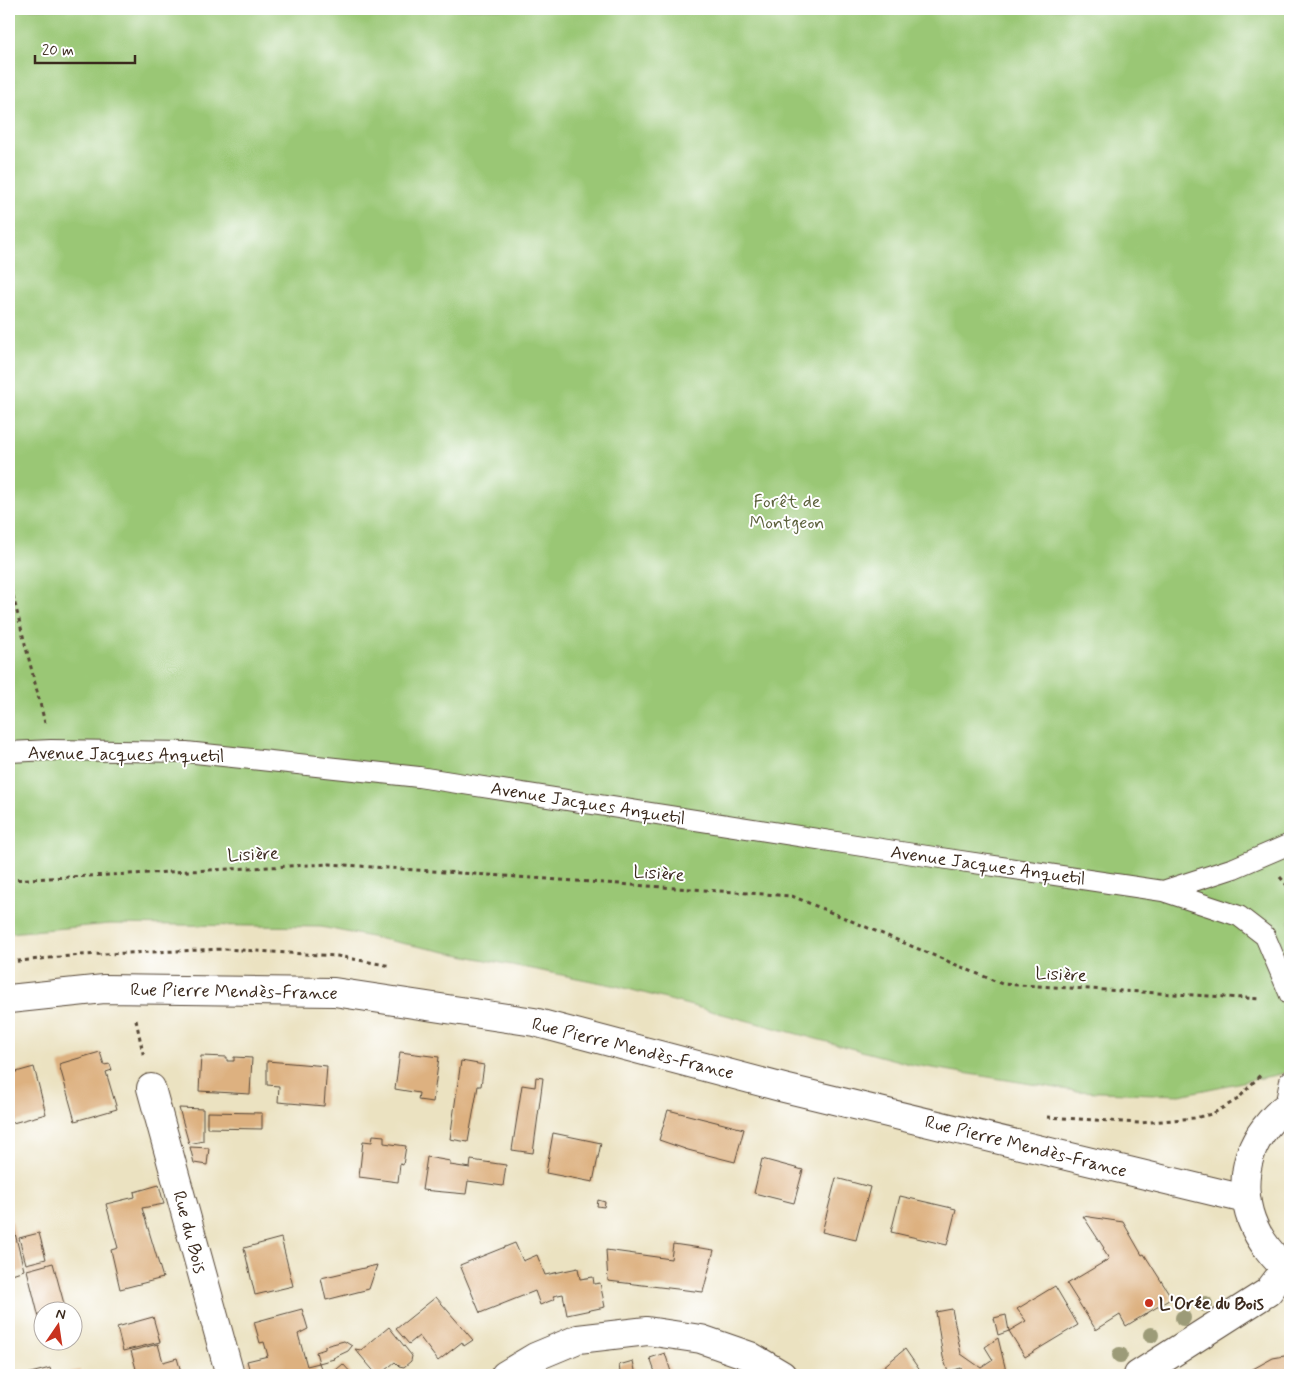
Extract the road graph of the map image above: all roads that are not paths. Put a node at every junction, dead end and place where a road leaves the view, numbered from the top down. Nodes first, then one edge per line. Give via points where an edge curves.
1 (9, 752) edge
2 (1290, 844) edge
3 (1164, 891) junction
4 (1290, 995) edge
5 (9, 999) edge
6 (151, 1088) road end
7 (1288, 1098) edge
8 (1245, 1199) junction
9 (1288, 1269) edge
10 (230, 1375) edge
11 (505, 1375) edge
12 (782, 1375) edge
13 (1138, 1375) edge

1 - 3 lane, Avenue Jacques Anquetil via 186,752 419,777
2 - 3 lane, Avenue Jacques Anquetil via 1234,868
3 - 4 lane, Avenue Jacques Anquetil via 1239,916 1265,936
5 - 8 main road, Rue Pierre Mendès-France via 104,989 334,992 534,1022 784,1088
6 - 10 main road, Rue du Bois
7 - 8 main road via 1258,1137 1250,1153
8 - 9 main road via 1260,1238
9 - 13 main road via 1268,1292
11 - 12 main road via 535,1357 578,1339 647,1332 700,1339 750,1356

